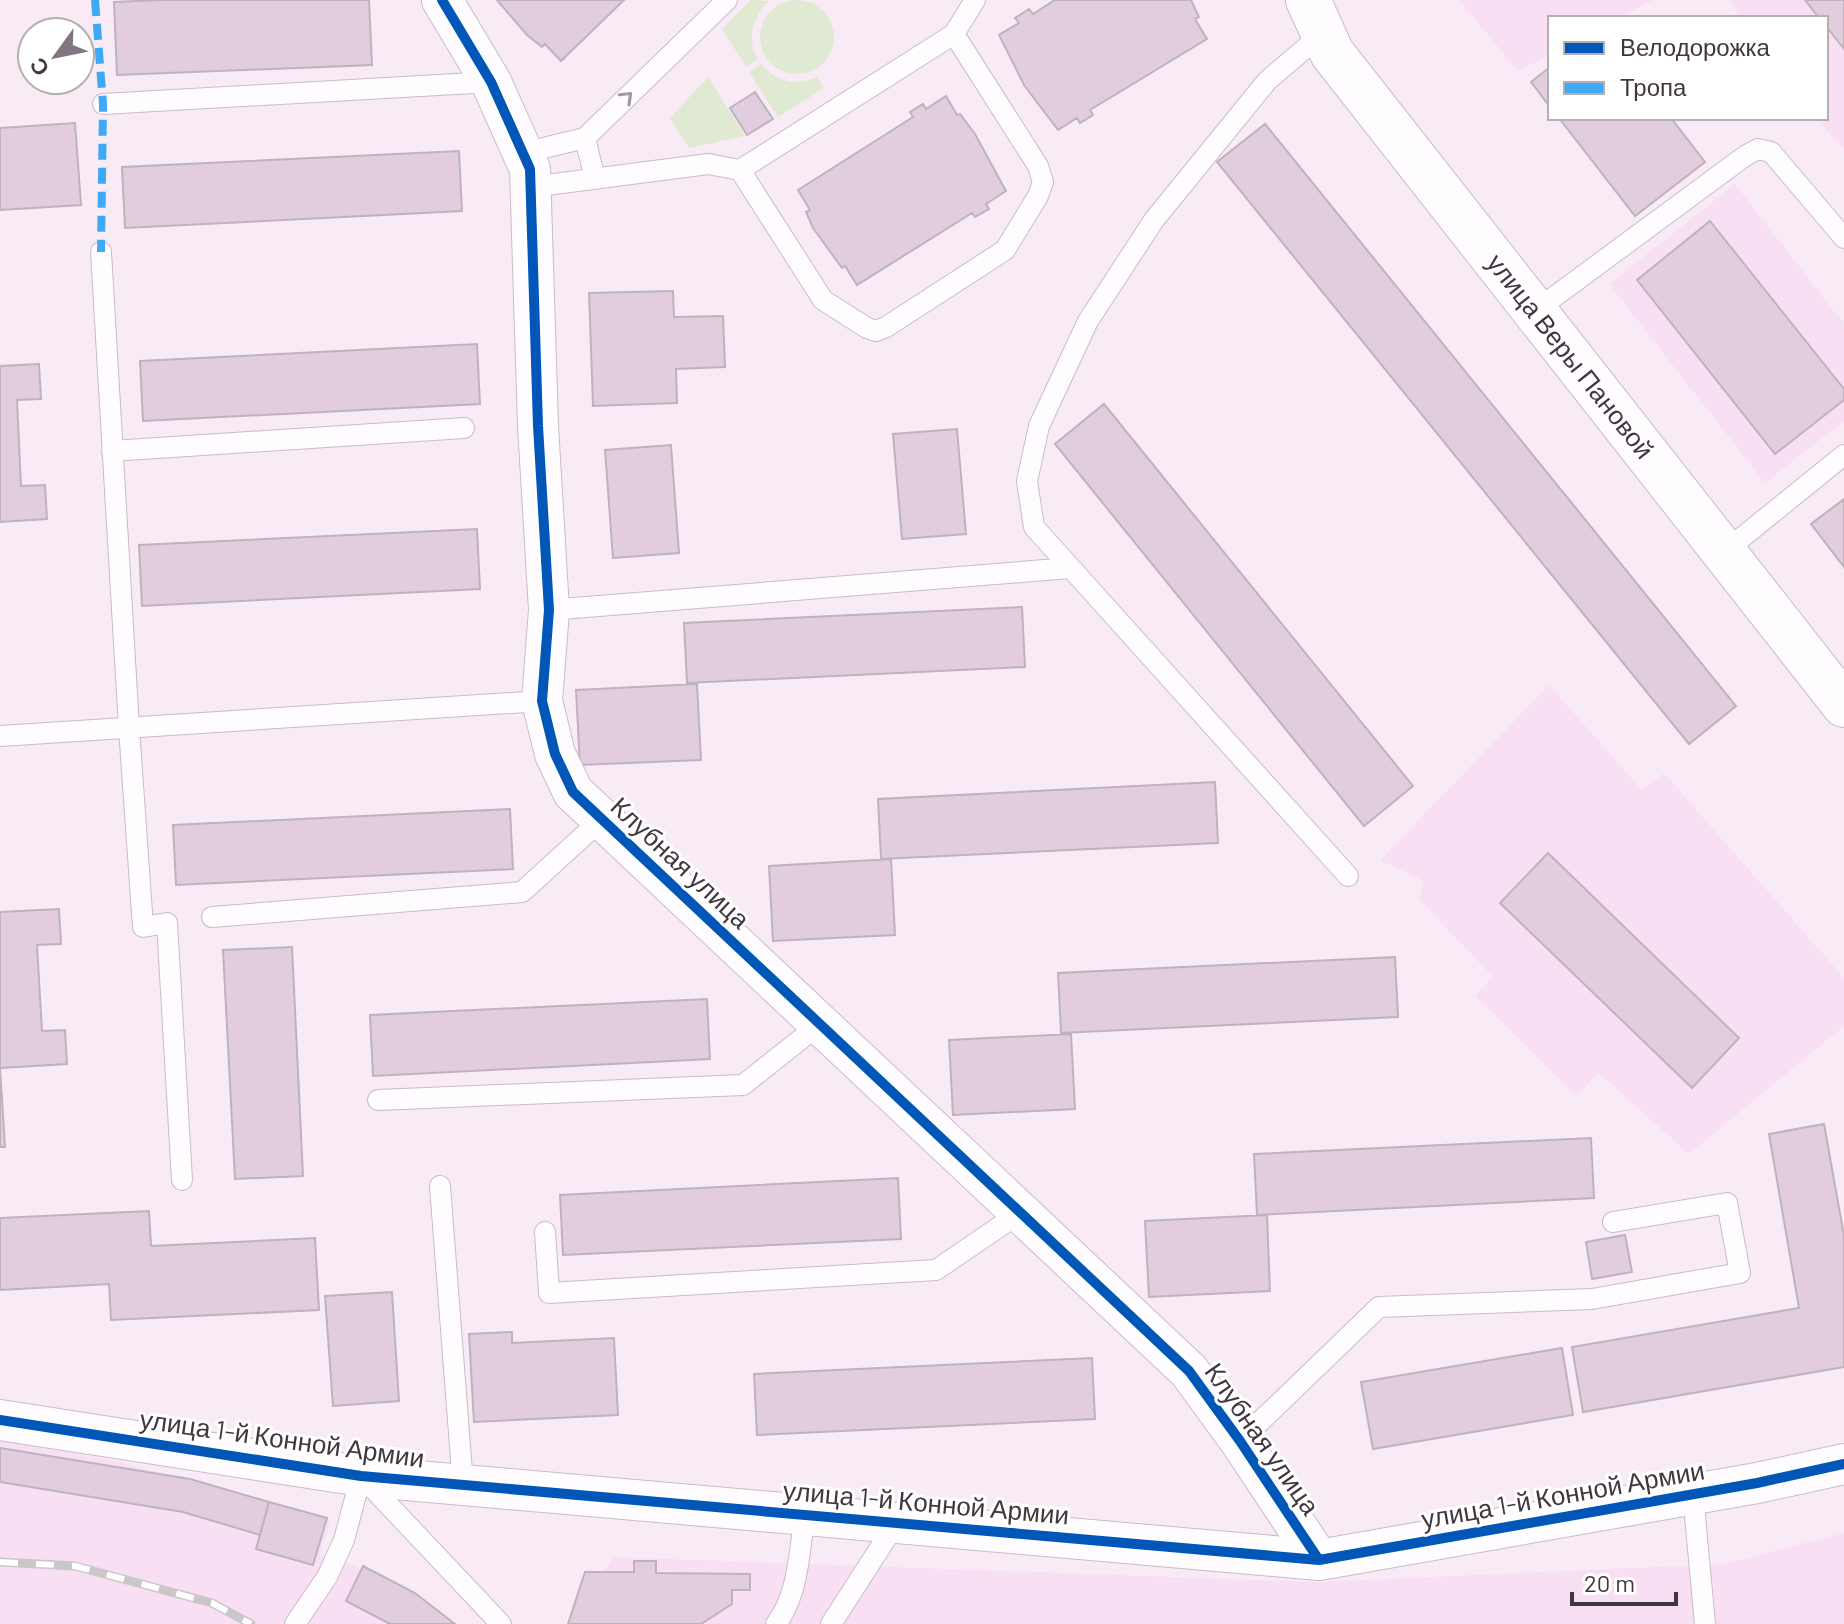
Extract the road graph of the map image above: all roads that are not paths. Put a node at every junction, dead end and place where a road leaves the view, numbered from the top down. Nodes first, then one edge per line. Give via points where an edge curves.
1 (442, 0) edge
2 (727, 0) edge
3 (975, 0) edge
4 (1315, 17) edge
5 (954, 34) junction
6 (491, 82) junction
7 (103, 104) dead end
8 (585, 138) junction
9 (527, 170) junction
10 (740, 170) junction
11 (595, 179) junction
12 (1844, 238) edge
13 (101, 252) dead end
14 (1535, 311) junction
15 (464, 428) dead end
16 (112, 451) junction
17 (1844, 455) edge
18 (1724, 552) junction
19 (1070, 568) junction
20 (549, 610) junction
21 (542, 701) junction
22 (1844, 705) edge
23 (129, 728) junction
24 (0, 736) edge
25 (601, 820) junction
26 (1348, 876) dead end
27 (212, 917) dead end
28 (820, 1024) junction
29 (378, 1100) dead end
30 (182, 1180) dead end
31 (440, 1186) dead end
32 (1021, 1212) junction
33 (1613, 1222) dead end
34 (545, 1232) dead end
35 (0, 1420) edge
36 (1240, 1441) junction
37 (1844, 1464) edge
38 (361, 1476) junction
39 (463, 1485) junction
40 (1693, 1495) junction
41 (805, 1515) junction
42 (896, 1523) junction
43 (1319, 1560) junction
44 (295, 1624) edge
45 (501, 1624) edge
46 (776, 1624) edge
47 (831, 1624) edge
48 (1705, 1624) edge

1 - 6 street, Клубная улица
8 -> 2 lane
3 - 5 lane
4 - 14 street, улица Веры Пановой via 1332,53
4 - 19 lane via 1154,220 1088,321 1039,426 1027,481 1034,527
5 - 10 lane
5 - 10 lane via 1043,182 1005,250 940,293 886,327 867,328 823,300
6 - 7 lane
6 - 9 street, Клубная улица
8 - 9 lane
8 - 11 lane
9 - 11 lane
9 - 20 street, Клубная улица
10 - 11 lane via 708,164
12 - 14 lane via 1771,152 1758,149
13 - 16 lane
14 - 18 street, улица Веры Пановой
15 - 16 lane
16 - 23 lane
17 - 18 lane
18 - 22 street, улица Веры Пановой
19 - 20 lane
19 - 26 lane
20 - 21 street, Клубная улица
21 - 23 lane
21 - 25 street, Клубная улица via 555,754 573,792
23 - 24 lane
23 - 30 lane via 143,927 167,923
25 - 27 lane via 522,892
25 - 28 street, Клубная улица
28 - 29 lane via 743,1085
28 - 32 street, Клубная улица
31 - 39 lane
32 - 34 lane via 936,1270 549,1293
32 - 36 street, Клубная улица via 1189,1371
33 - 36 lane via 1727,1203 1740,1273 1592,1299 1379,1307
35 - 38 street, улица 1-й Конной Армии
36 - 43 street, Клубная улица
37 - 40 street, улица 1-й Конной Армии
38 - 39 street, улица 1-й Конной Армии
38 - 44 lane via 344,1540
38 - 45 lane
39 - 41 street, улица 1-й Конной Армии
40 - 43 street, улица 1-й Конной Армии
40 - 48 lane
41 - 42 street, улица 1-й Конной Армии
41 - 46 lane via 795,1581
42 - 43 street, улица 1-й Конной Армии
42 - 47 lane

